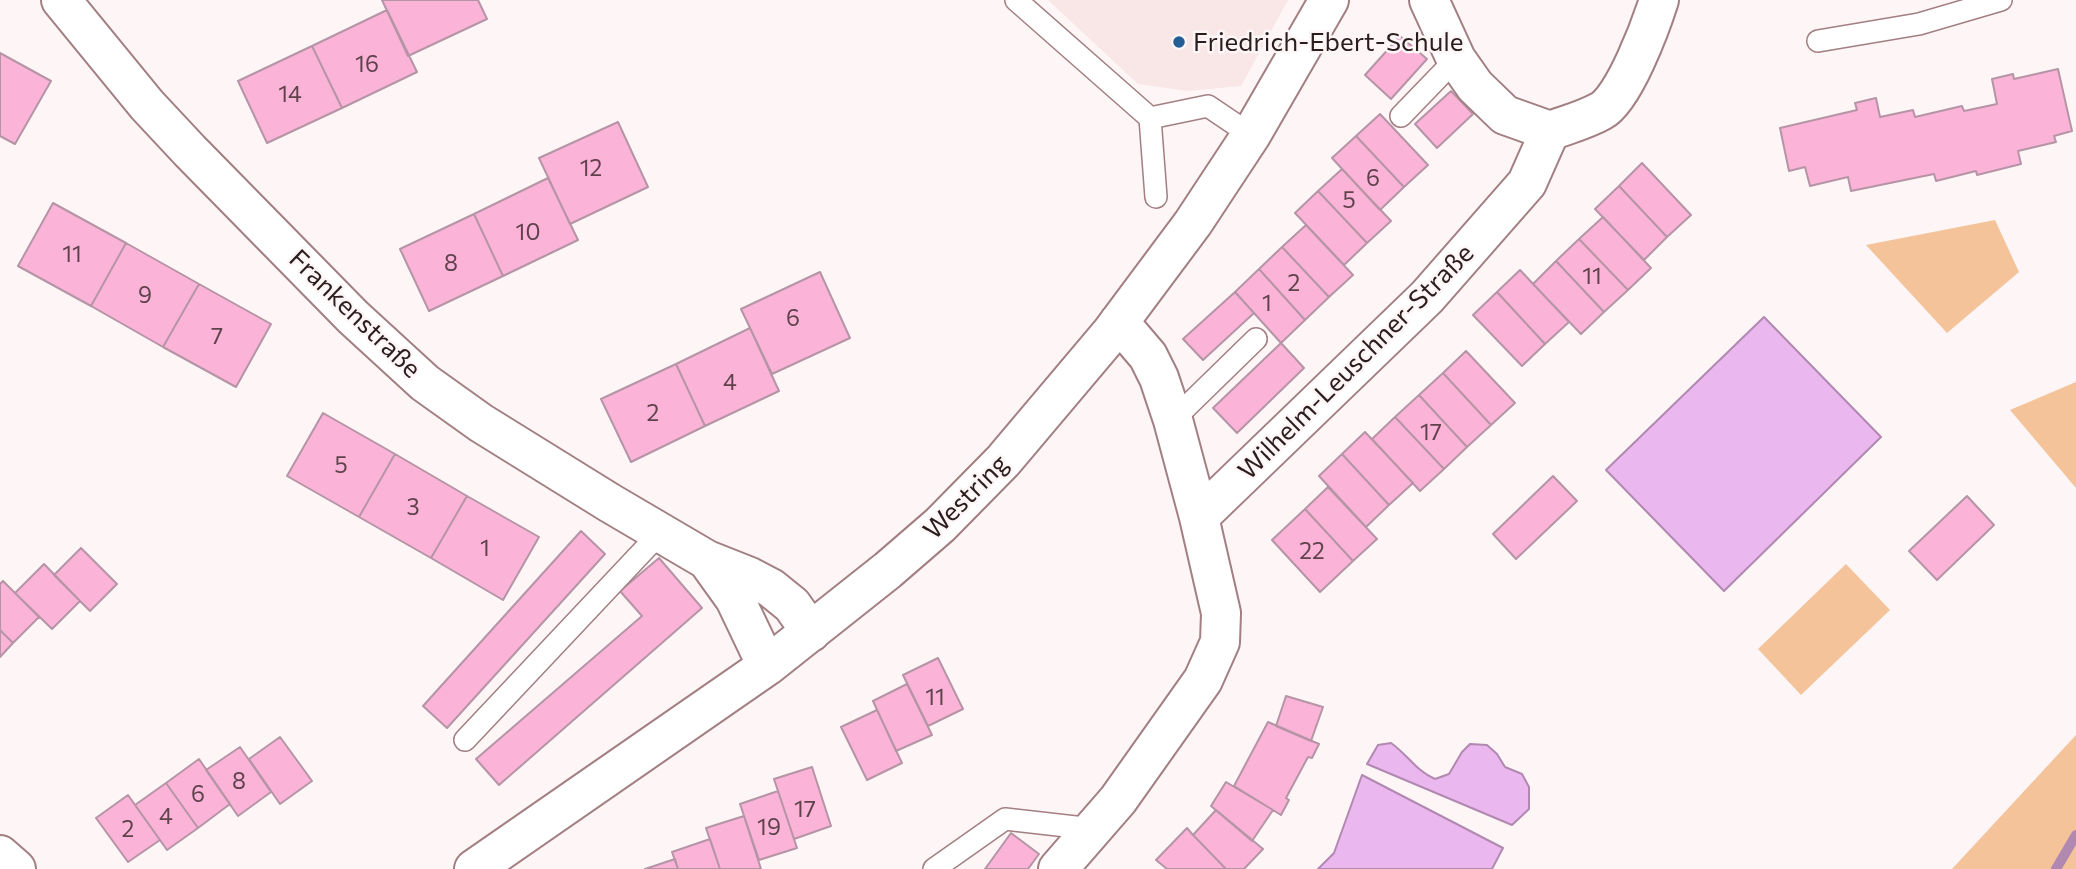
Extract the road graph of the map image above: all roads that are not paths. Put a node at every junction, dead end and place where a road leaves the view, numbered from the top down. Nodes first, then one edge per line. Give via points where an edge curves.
1 (61, 0) edge
2 (1016, 0) edge
3 (1329, 0) edge
4 (1429, 0) edge
5 (1659, 0) edge
6 (2001, 0) edge
7 (1818, 41) dead end
8 (1456, 59) junction
9 (1401, 116) dead end
10 (1150, 118) junction
11 (1550, 131) junction
12 (1251, 135) junction
13 (1156, 197) dead end
14 (1119, 322) junction
15 (1256, 339) dead end
16 (1173, 420) junction
17 (1199, 517) junction
18 (661, 532) junction
19 (707, 561) junction
20 (811, 632) junction
21 (767, 666) junction
22 (465, 740) dead end
23 (1093, 829) junction
24 (0, 855) edge
25 (16, 869) edge
26 (474, 869) edge
27 (934, 869) edge
28 (1058, 869) edge

1 - 18 street, Frankenstraße via 190,151 353,317 425,383 481,423
2 - 10 lane
3 - 12 street, Westring
4 - 8 street
5 - 11 street via 1646,40 1604,110
6 - 7 lane via 1919,24
8 - 9 lane
8 - 11 street via 1505,115
10 - 12 lane via 1208,106
10 - 13 lane
11 - 17 street, Wilhelm-Leuschner-Straße via 1527,183 1427,298
12 - 14 street, Westring
14 - 16 street via 1148,356
14 - 20 street, Westring via 1003,461 949,516
15 - 16 lane
16 - 17 street
17 - 23 street via 1221,613 1220,642 1203,680
18 - 19 street, Frankenstraße
18 - 22 lane
19 - 20 street, Frankenstraße via 771,588 792,605
19 - 21 street, Frankenstraße via 735,599
20 - 21 street, Westring
21 - 26 street, Westring
23 - 27 lane via 1006,819
23 - 28 street
24 - 25 street

